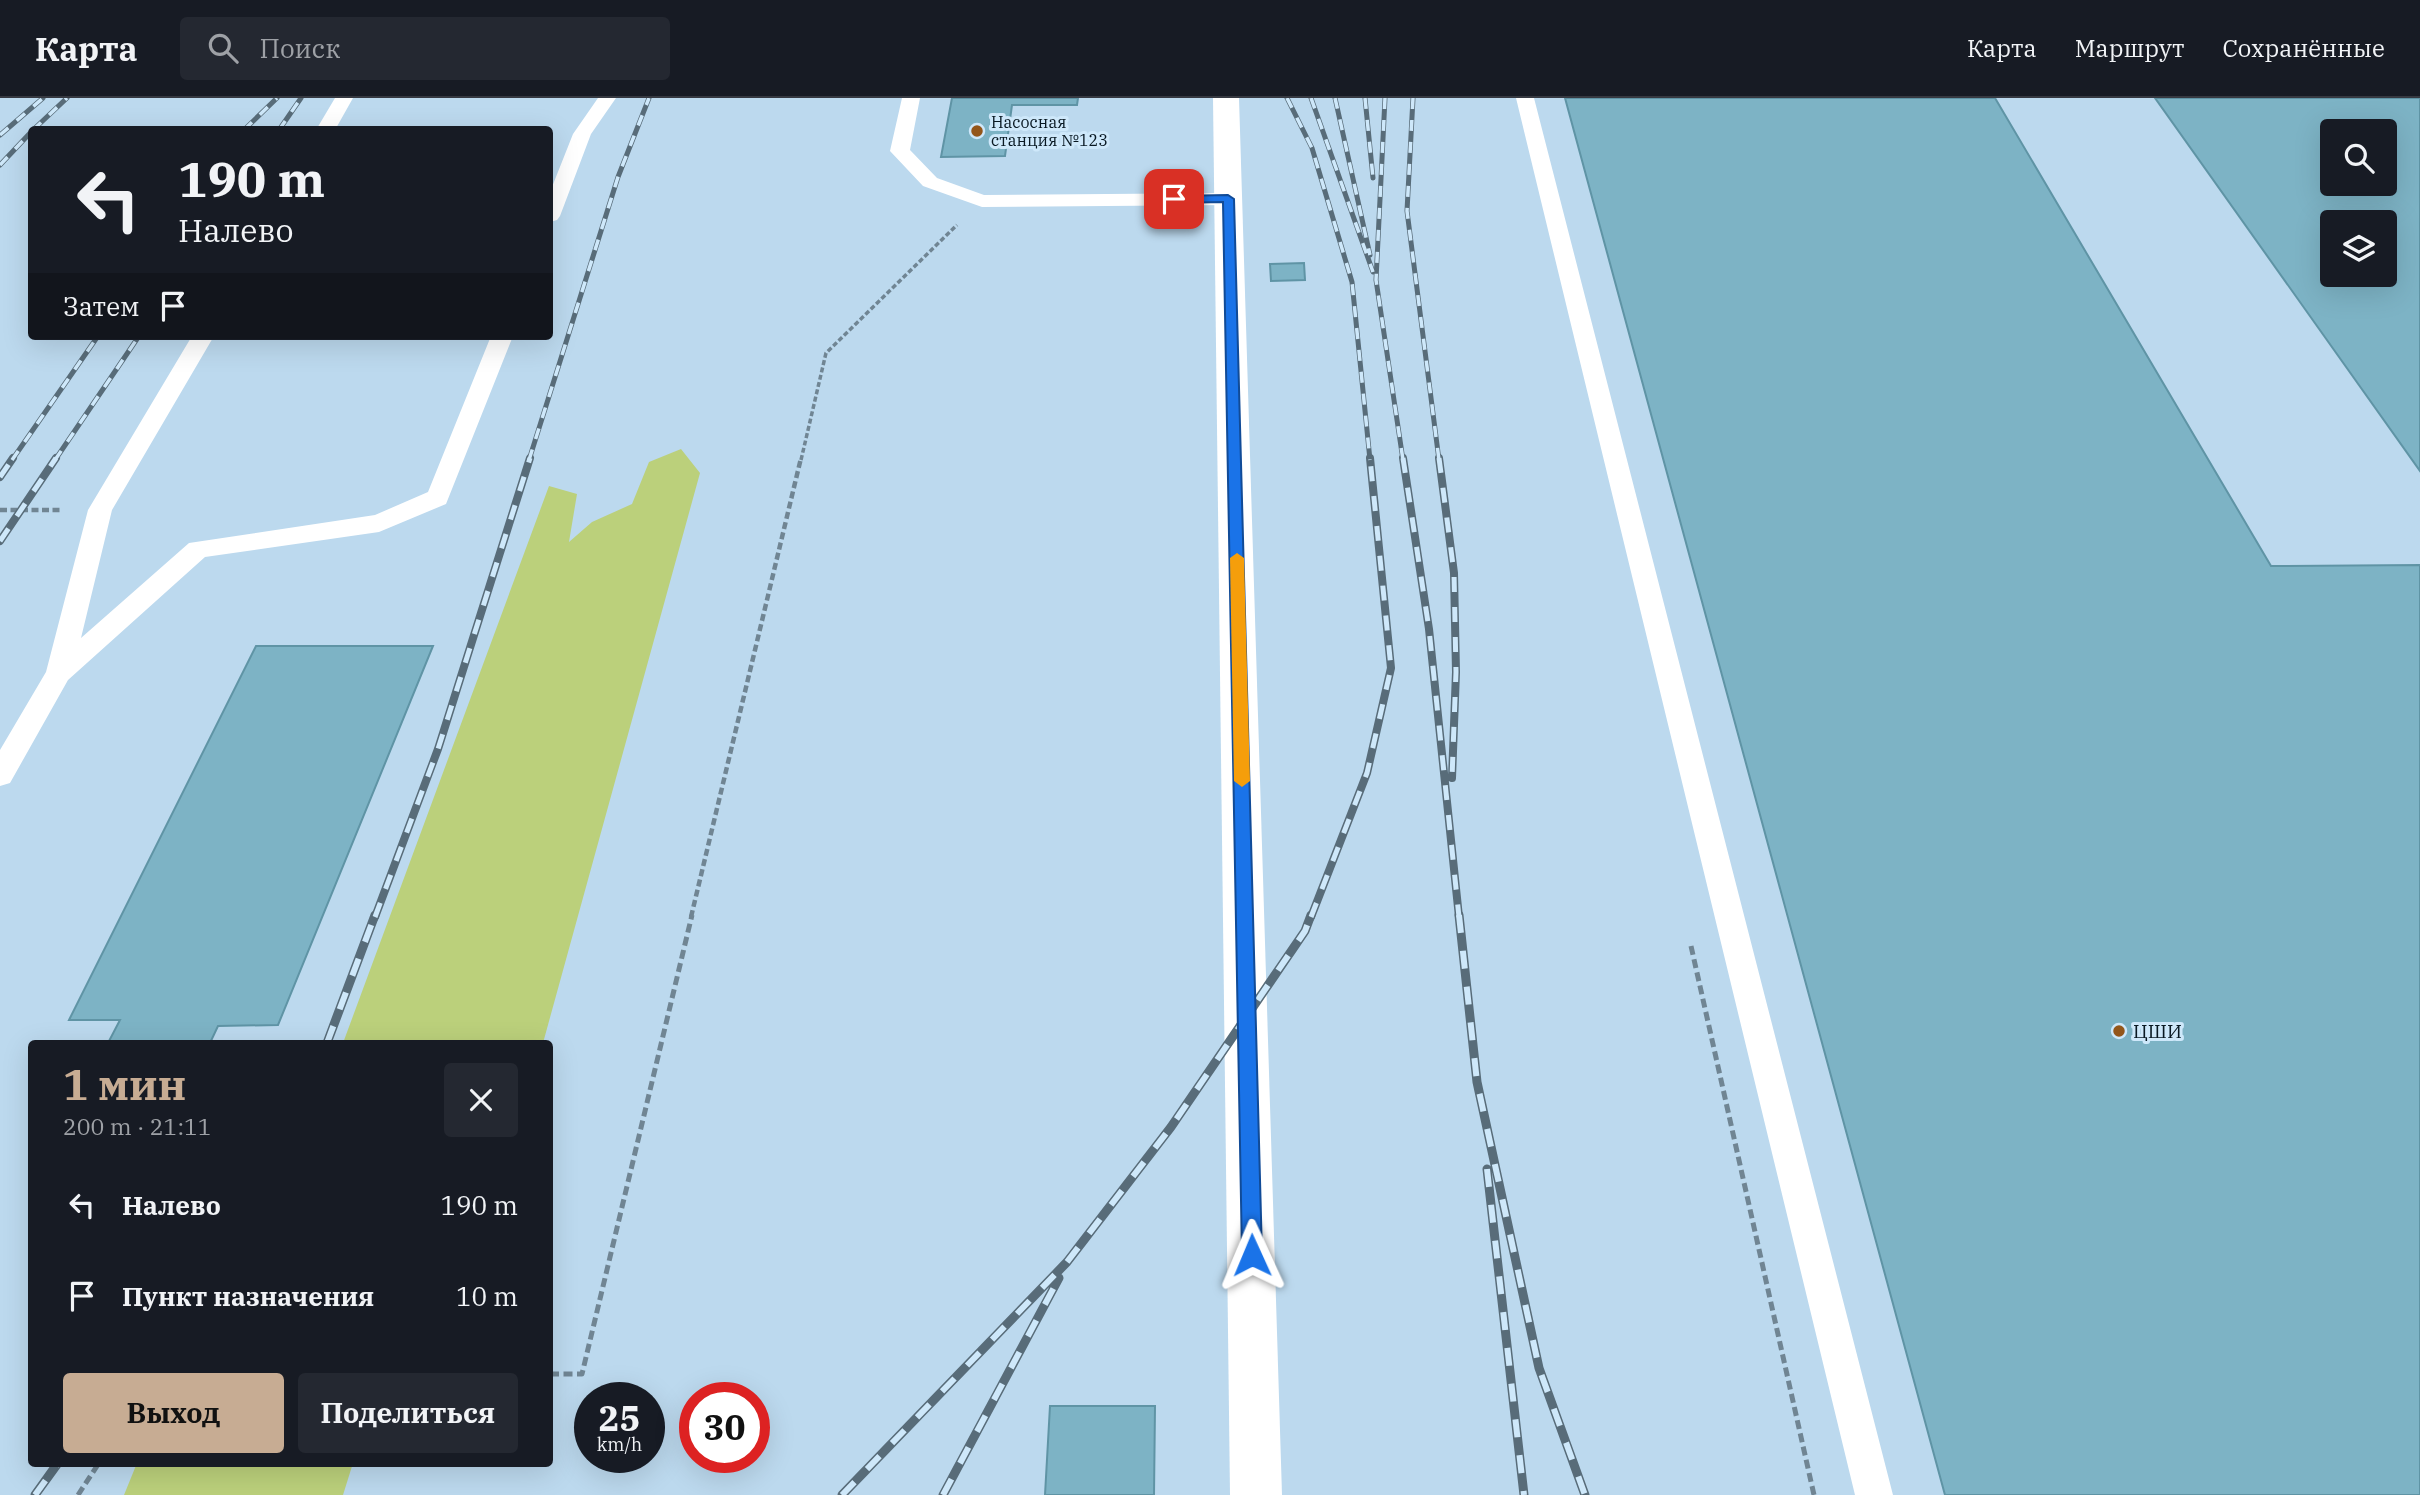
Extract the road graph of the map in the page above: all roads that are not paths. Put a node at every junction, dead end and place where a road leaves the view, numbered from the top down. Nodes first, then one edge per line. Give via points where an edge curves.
1 (344, 98) edge
2 (607, 98) edge
3 (911, 98) edge
4 (1226, 98) edge
5 (1525, 98) edge
6 (327, 126) edge
7 (1228, 199) junction
8 (553, 208) edge
9 (201, 340) edge
10 (500, 340) edge
11 (59, 673) junction
12 (0, 775) edge
13 (1256, 1495) edge
14 (1874, 1495) edge

1 - 6 lane
2 - 8 lane via 582,134
3 - 7 lane via 900,151 930,182 982,201
4 - 7 street
5 - 14 lane
7 - 13 street
9 - 11 lane via 100,510
10 - 11 lane via 438,498 379,523 198,549
11 - 12 lane

